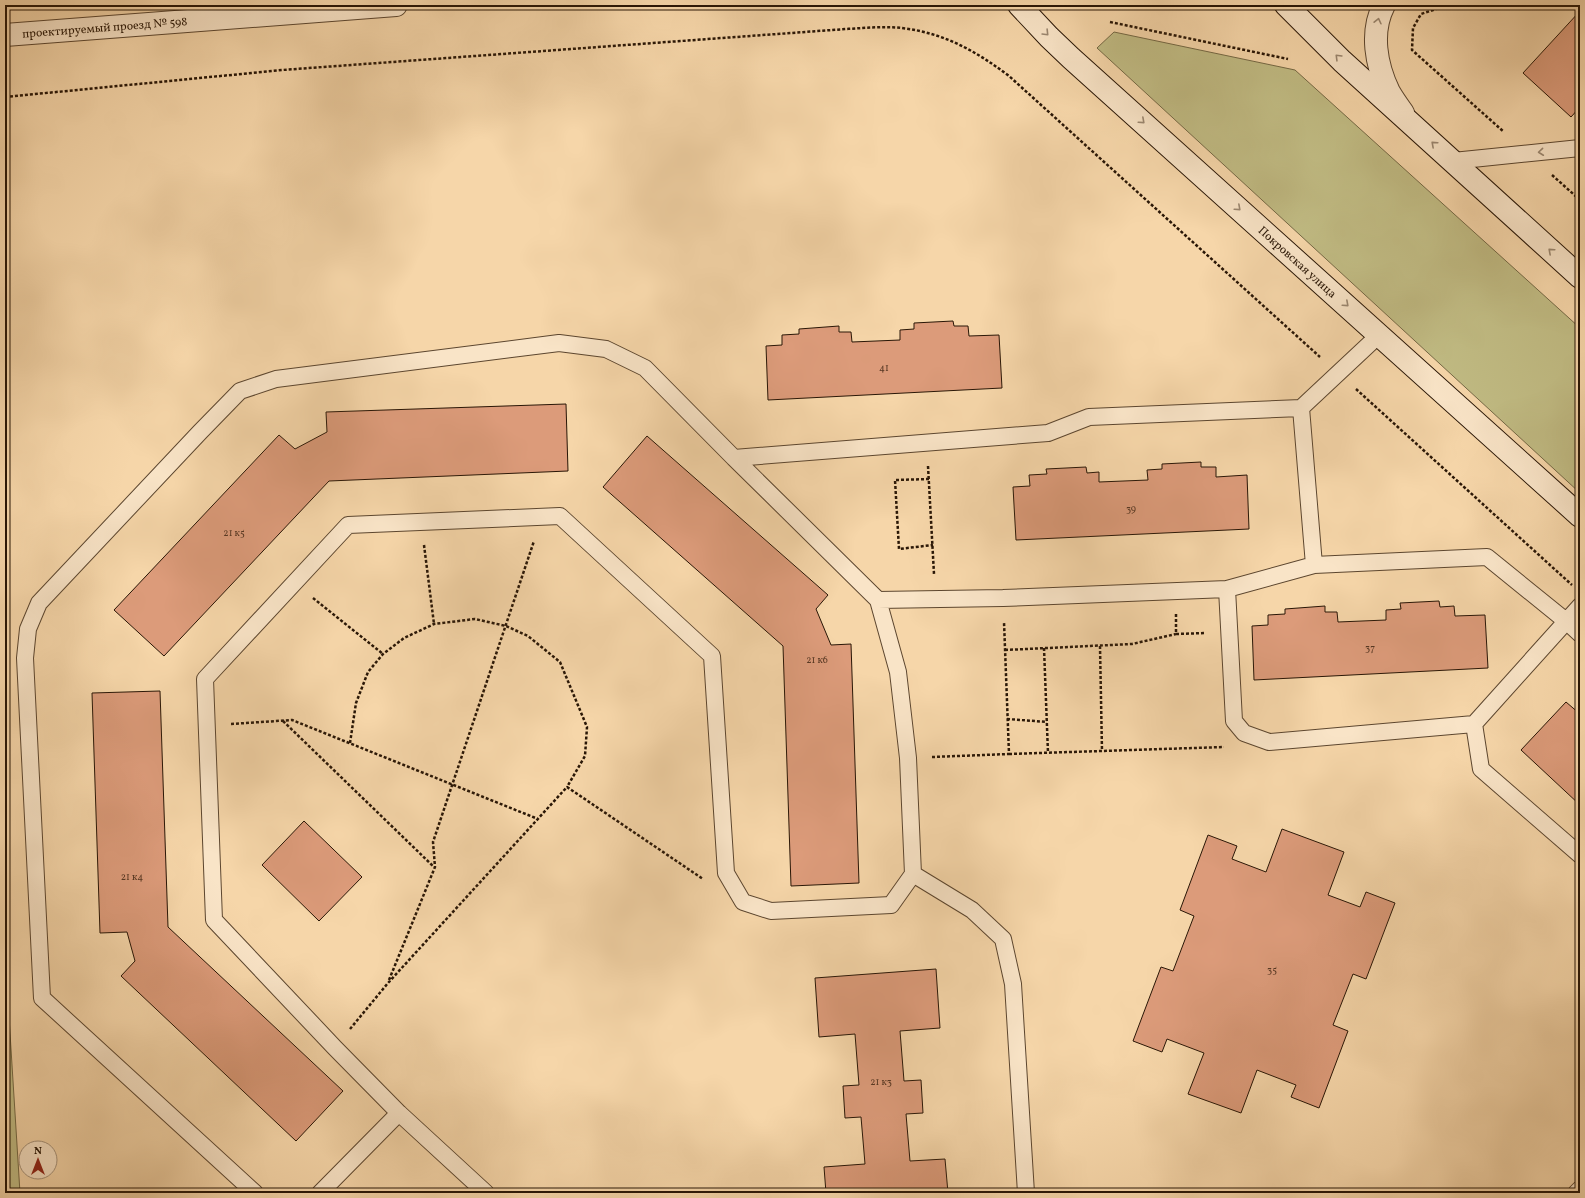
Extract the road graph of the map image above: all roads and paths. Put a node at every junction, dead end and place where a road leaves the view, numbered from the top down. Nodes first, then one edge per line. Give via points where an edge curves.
1 (396, 5) edge
2 (1019, 5) edge
3 (1286, 5) edge
4 (1384, 5) edge
5 (1448, 5) edge
6 (1110, 22) dead end
7 (5, 35) edge
8 (1288, 59) dead end
9 (5, 97) edge
10 (1409, 122) junction
11 (1580, 148) edge
12 (1529, 154) junction
13 (1453, 161) junction
14 (1580, 200) edge
15 (1580, 277) edge
16 (1379, 335) junction
17 (1338, 373) junction
18 (1301, 408) junction
19 (927, 443) junction
20 (734, 458) junction
21 (929, 479) junction
22 (1580, 516) edge
23 (542, 517) junction
24 (422, 522) junction
25 (933, 545) junction
26 (1314, 565) junction
27 (294, 583) junction
28 (1574, 587) dead end
29 (1227, 589) junction
30 (1176, 591) junction
31 (1003, 598) junction
32 (935, 599) junction
33 (878, 600) junction
34 (1580, 606) edge
35 (1566, 621) junction
36 (434, 624) junction
37 (506, 626) junction
38 (1229, 631) junction
39 (1176, 634) junction
40 (1580, 634) edge
41 (1100, 646) junction
42 (1044, 648) junction
43 (1005, 650) junction
44 (383, 654) junction
45 (1007, 719) junction
46 (283, 721) junction
47 (1047, 722) junction
48 (1474, 724) junction
49 (207, 725) junction
50 (350, 743) junction
51 (1227, 747) dead end
52 (1102, 751) junction
53 (1048, 753) junction
54 (1009, 754) junction
55 (908, 758) junction
56 (452, 785) junction
57 (567, 787) junction
58 (538, 819) junction
59 (1580, 855) edge
60 (435, 867) junction
61 (913, 874) junction
62 (707, 882) dead end
63 (388, 982) junction
64 (335, 1048) junction
65 (399, 1113) junction
66 (1580, 1189) edge
67 (255, 1193) edge
68 (320, 1193) edge
69 (486, 1193) edge
70 (1026, 1193) edge
71 (1576, 1193) edge

1 - 7 main road, проектируемый проезд № 598
2 -> 16 main road, Покровская улица via 1071,58
10 -> 3 main road
10 -> 4 main road via 1390,93 1381,73 1376,29
5 - 12 path via 1421,14 1413,28 1412,50
6 - 8 path
9 - 17 path via 282,70 846,29 892,28 925,32 969,48 1009,76
13 -> 10 main road
11 -> 12 lane
12 - 13 lane
12 - 14 path
15 -> 13 main road
16 - 17 lane
16 - 22 main road, Покровская улица
17 - 18 lane
17 - 28 path
18 - 19 lane via 1089,418 1048,433
18 - 26 lane
19 - 20 lane
19 - 21 path
20 - 33 lane
20 - 67 lane via 645,368 606,349 559,343 276,379 240,391 39,603 28,629 25,658 42,998
21 - 25 path
21 - 25 path via 895,480 899,549
23 - 24 lane
23 - 37 path
23 - 61 lane via 560,516 712,656 726,873 743,902 771,911 891,905
24 - 27 lane via 348,525
24 - 36 path
25 - 32 path
26 - 29 lane
26 - 35 lane via 1488,557
27 - 44 path
27 - 49 lane via 205,679
29 - 30 lane
29 - 38 lane
30 - 31 lane
30 - 39 path
31 - 32 lane
31 - 43 path
32 - 33 lane
33 - 55 lane via 898,672
34 - 35 lane
35 - 40 lane
35 - 48 lane
36 - 37 path via 475,619
36 - 44 path via 404,638
37 - 56 path
37 - 57 path via 528,636 560,662 586,727 585,756
38 - 39 path
38 - 48 lane via 1234,721 1244,733 1269,742
39 - 41 path via 1132,644
41 - 42 path
41 - 52 path
42 - 43 path
42 - 47 path
43 - 45 path
44 - 50 path via 368,672 356,703
45 - 47 path
45 - 54 path
46 - 49 path
46 - 50 path via 292,720
46 - 60 path
47 - 53 path
48 - 59 lane via 1481,769
49 - 64 lane via 214,920
50 - 56 path
51 - 52 path
52 - 53 path
53 - 54 path
54 - 55 path
55 - 61 lane
56 - 58 path
56 - 60 path via 433,842
57 - 58 path
57 - 62 path
58 - 63 path
60 - 63 path
61 - 70 lane via 972,910 1003,939 1013,984
63 - 64 path
64 - 65 lane
65 - 68 lane
65 - 69 lane
66 - 71 lane

